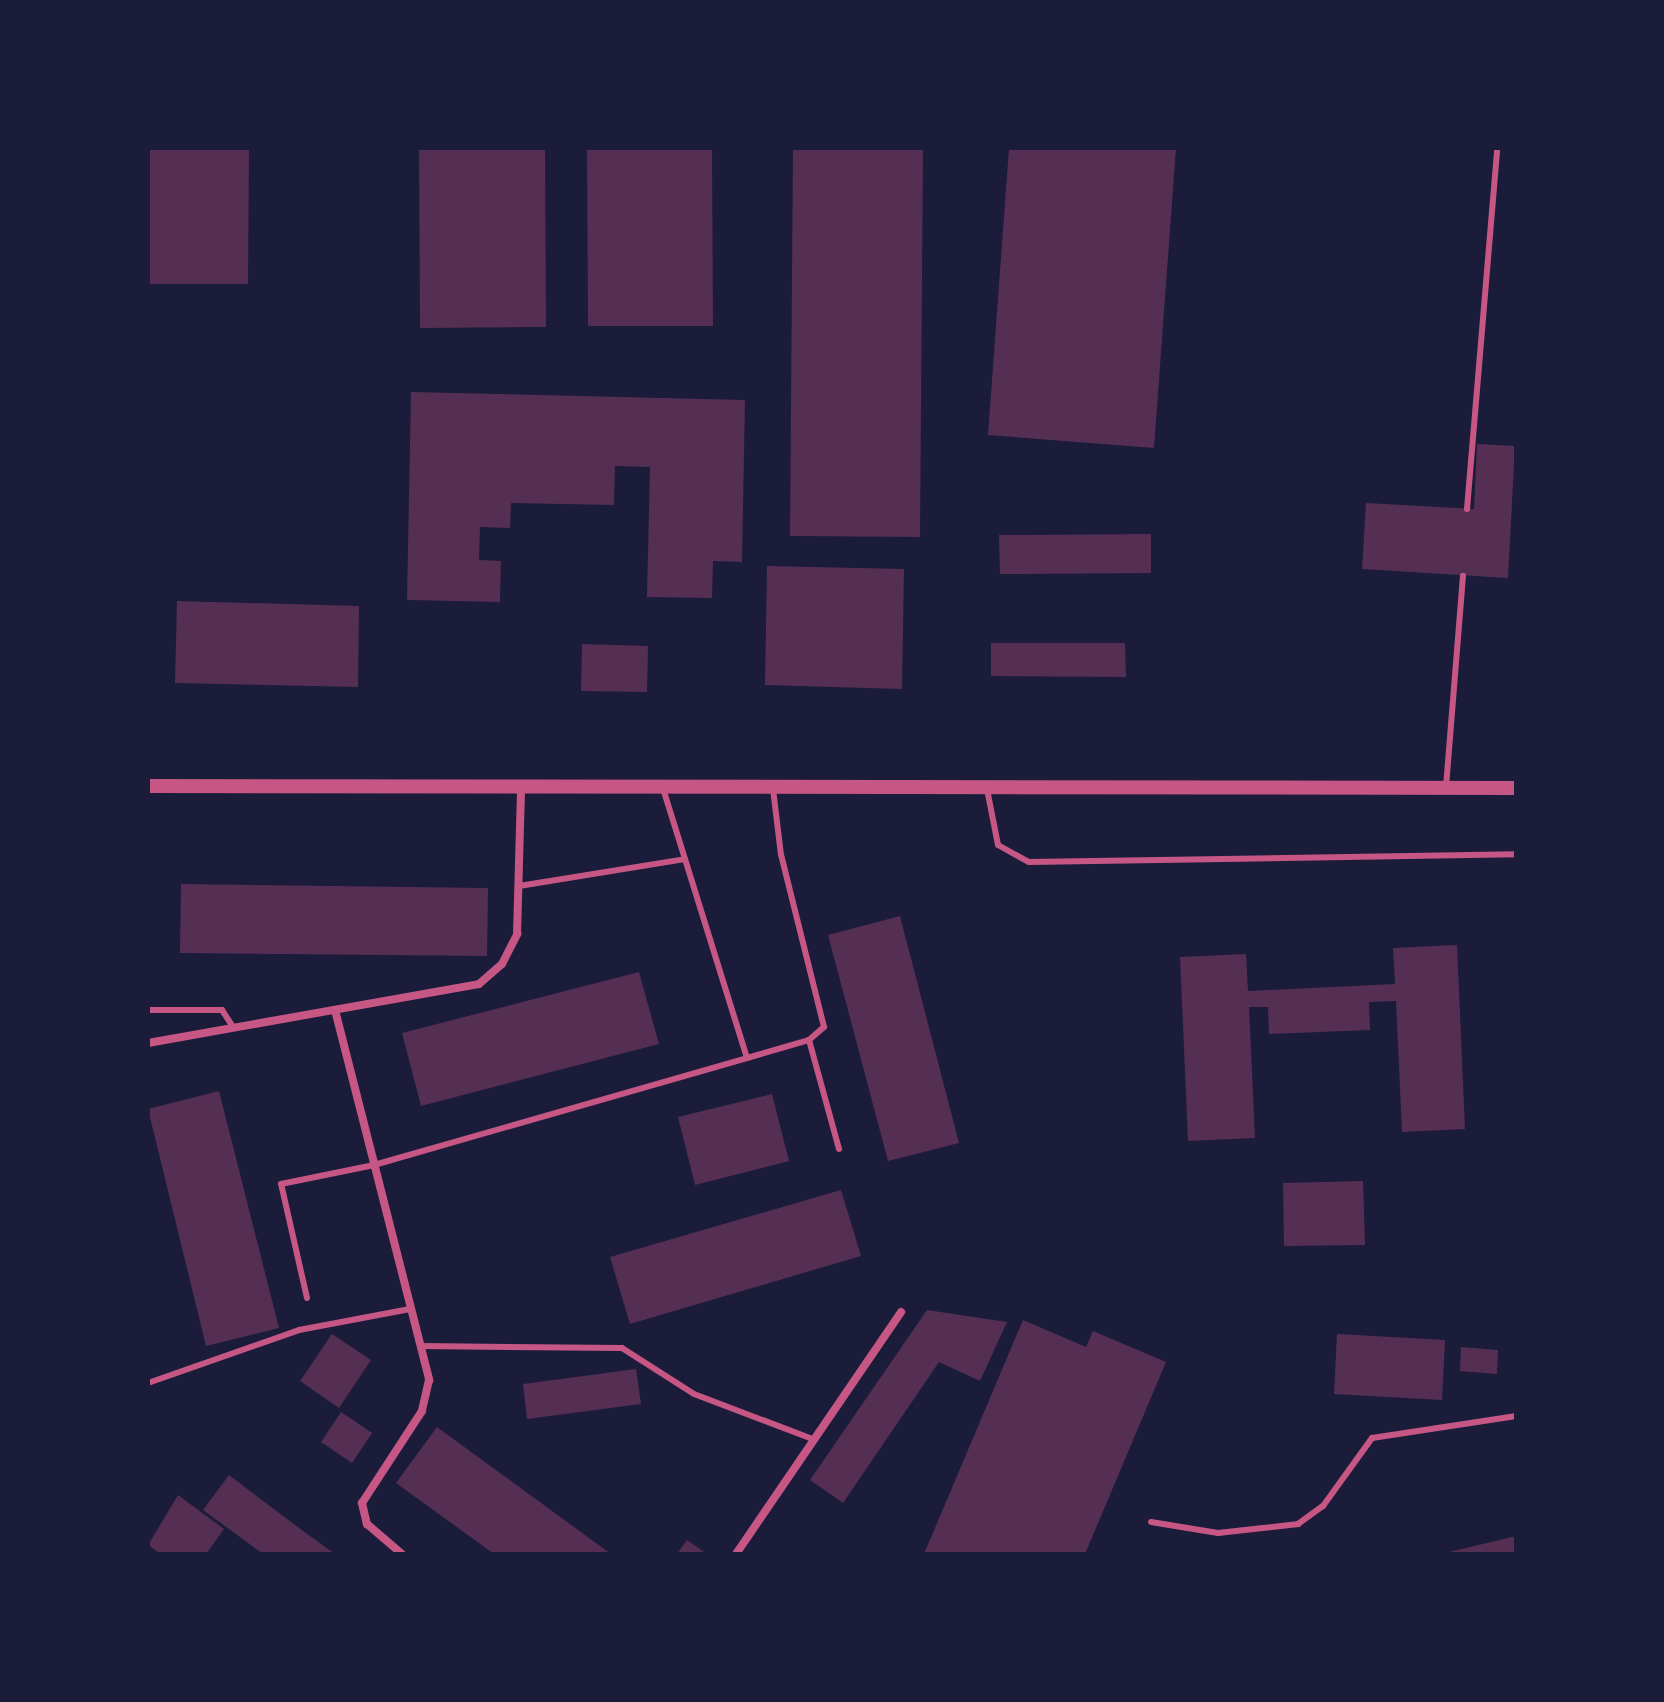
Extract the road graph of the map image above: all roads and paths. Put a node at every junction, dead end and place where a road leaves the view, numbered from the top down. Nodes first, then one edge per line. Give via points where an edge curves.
1 (1497, 148) edge
2 (1467, 509) dead end
3 (1463, 576) dead end
4 (148, 786) edge
5 (521, 788) junction
6 (663, 788) junction
7 (1516, 788) edge
8 (773, 789) junction
9 (987, 789) junction
10 (1445, 791) junction
11 (1516, 854) edge
12 (685, 859) junction
13 (519, 886) junction
14 (148, 1010) edge
15 (335, 1010) junction
16 (231, 1024) junction
17 (809, 1040) junction
18 (148, 1043) edge
19 (747, 1058) junction
20 (839, 1149) dead end
21 (374, 1165) junction
22 (307, 1298) dead end
23 (410, 1309) junction
24 (901, 1312) dead end
25 (420, 1346) junction
26 (148, 1383) edge
27 (1516, 1416) edge
28 (816, 1440) junction
29 (1151, 1522) dead end
30 (402, 1554) edge
31 (736, 1554) edge

1 - 2 lane
3 - 10 lane
4 - 5 street
5 - 6 street
5 - 13 street
6 - 8 street
6 - 12 lane
7 - 10 street
8 - 9 street
8 - 17 lane via 781,855 823,1017 824,1027
9 - 10 street
9 - 11 lane via 998,845 1029,862
12 - 13 lane
12 - 19 lane
13 - 15 street via 517,934 502,964 479,984
14 - 16 lane via 222,1010
15 - 16 street
15 - 21 street
16 - 18 street
17 - 19 lane
17 - 20 lane
19 - 21 lane
21 - 22 lane via 281,1184
21 - 23 street
23 - 25 street
23 - 26 lane via 299,1330
24 - 28 street
25 - 28 lane via 622,1348 694,1394
25 - 30 street via 429,1380 422,1411 362,1503 367,1524
27 - 29 lane via 1372,1438 1323,1506 1298,1524 1218,1533
28 - 31 street

